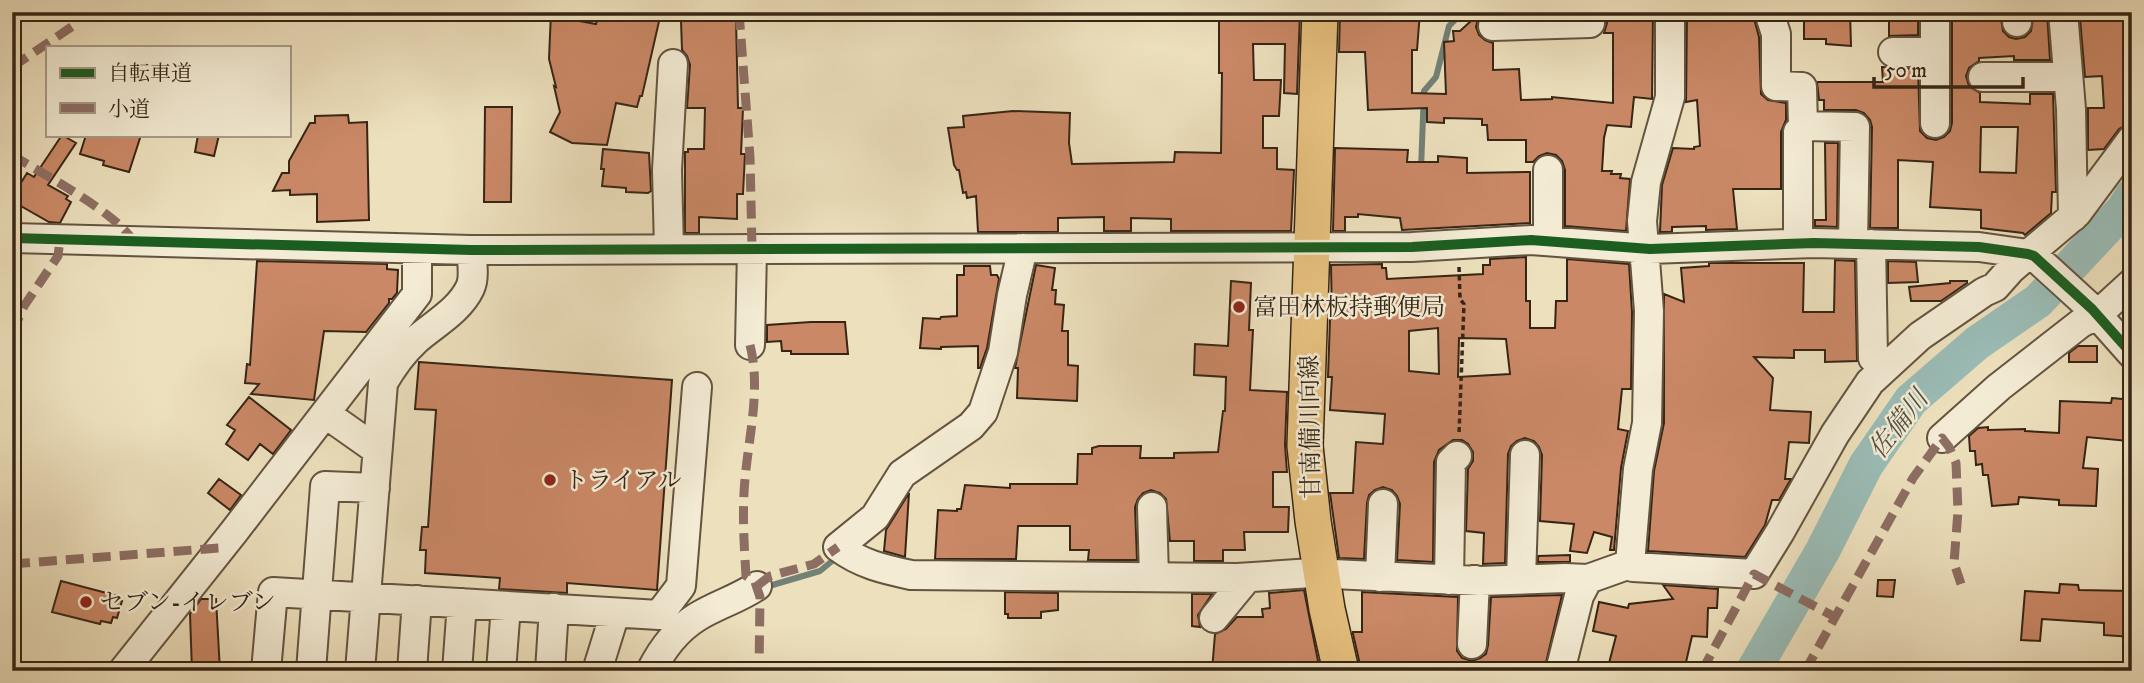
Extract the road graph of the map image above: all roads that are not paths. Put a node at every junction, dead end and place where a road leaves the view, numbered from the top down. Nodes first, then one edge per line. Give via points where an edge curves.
1 (1321, 12) edge
2 (1670, 12) edge
3 (1769, 12) edge
4 (1935, 12) edge
5 (2063, 12) edge
6 (1575, 20) edge
7 (1493, 26) dead end
8 (1893, 52) dead end
9 (1935, 52) junction
10 (673, 65) dead end
11 (1983, 77) dead end
12 (2067, 77) junction
13 (1935, 123) dead end
14 (1803, 126) junction
15 (2132, 139) edge
16 (1548, 170) dead end
17 (2073, 217) junction
18 (12, 239) edge
19 (1548, 241) junction
20 (1798, 243) junction
21 (1862, 244) junction
22 (1311, 246) junction
23 (1023, 248) junction
24 (1645, 248) junction
25 (669, 249) junction
26 (752, 249) junction
27 (417, 250) junction
28 (471, 250) junction
29 (2031, 255) junction
30 (2132, 283) edge
31 (2094, 312) junction
32 (750, 345) dead end
33 (2132, 354) edge
34 (1873, 358) dead end
35 (697, 387) dead end
36 (326, 414) junction
37 (1942, 438) dead end
38 (377, 450) junction
39 (1525, 455) dead end
40 (1457, 456) road end
41 (375, 488) junction
42 (1383, 504) dead end
43 (1153, 507) dead end
44 (1630, 564) junction
45 (1321, 573) junction
46 (1154, 577) junction
47 (1380, 577) junction
48 (1247, 578) junction
49 (1521, 579) junction
50 (1588, 579) junction
51 (1462, 580) junction
52 (757, 586) dead end
53 (316, 595) junction
54 (366, 597) junction
55 (416, 600) junction
56 (462, 603) junction
57 (506, 606) junction
58 (554, 608) junction
59 (615, 613) junction
60 (1214, 618) dead end
61 (1472, 644) dead end
62 (123, 671) edge
63 (266, 671) edge
64 (311, 671) edge
65 (360, 671) edge
66 (412, 671) edge
67 (457, 671) edge
68 (502, 671) edge
69 (550, 671) edge
70 (597, 671) edge
71 (651, 671) edge
72 (1341, 671) edge
73 (1560, 671) edge

1 - 22 main road, 甘南備川向線
2 - 24 street via 1670,97 1646,182
3 - 14 street via 1776,34 1776,86 1802,87
4 - 9 street
5 - 12 street
6 - 7 street
8 - 9 street
9 - 13 street
10 - 25 street via 667,170
11 - 12 street
12 - 17 street
14 - 20 street via 1798,132
14 - 21 street via 1855,127
15 - 17 street
16 - 19 street
17 - 29 street
18 - 27 street
19 - 22 street
19 - 24 street
20 - 21 street
20 - 24 street
21 - 29 street via 1979,247
21 - 34 street
22 - 23 street
22 - 45 main road, 甘南備川向線 via 1305,446
23 - 26 street
23 - 46 street via 1003,352 983,412 971,426 902,474 875,517 838,547 869,566 911,575
24 - 44 street via 1650,311 1647,423 1637,468
25 - 26 street
25 - 28 street
26 - 32 street
27 - 28 street
27 - 36 street via 416,294
28 - 38 street via 470,288 448,315 394,363 383,383
29 - 31 street
29 - 44 street via 1995,287 1920,336 1870,382 1754,574
30 - 31 street
31 - 33 street
31 - 37 street
35 - 59 street via 681,586 659,615
36 - 38 street
36 - 62 street
38 - 41 street
39 - 49 street
40 - 51 street via 1451,462
41 - 53 street via 325,486
41 - 54 street
42 - 47 street
43 - 46 street
44 - 50 street
45 - 47 street
45 - 48 street
45 - 72 main road, 甘南備川向線
46 - 48 street
47 - 51 street
48 - 60 street
49 - 50 street
49 - 51 street
50 - 73 street via 1578,596
51 - 61 street
52 - 71 street via 684,626 663,648
53 - 54 street
53 - 63 street via 273,592
53 - 64 street
54 - 55 street
54 - 65 street
55 - 56 street
55 - 66 street
56 - 57 street
56 - 67 street
57 - 58 street
57 - 68 street
58 - 59 street
58 - 69 street
59 - 70 street

